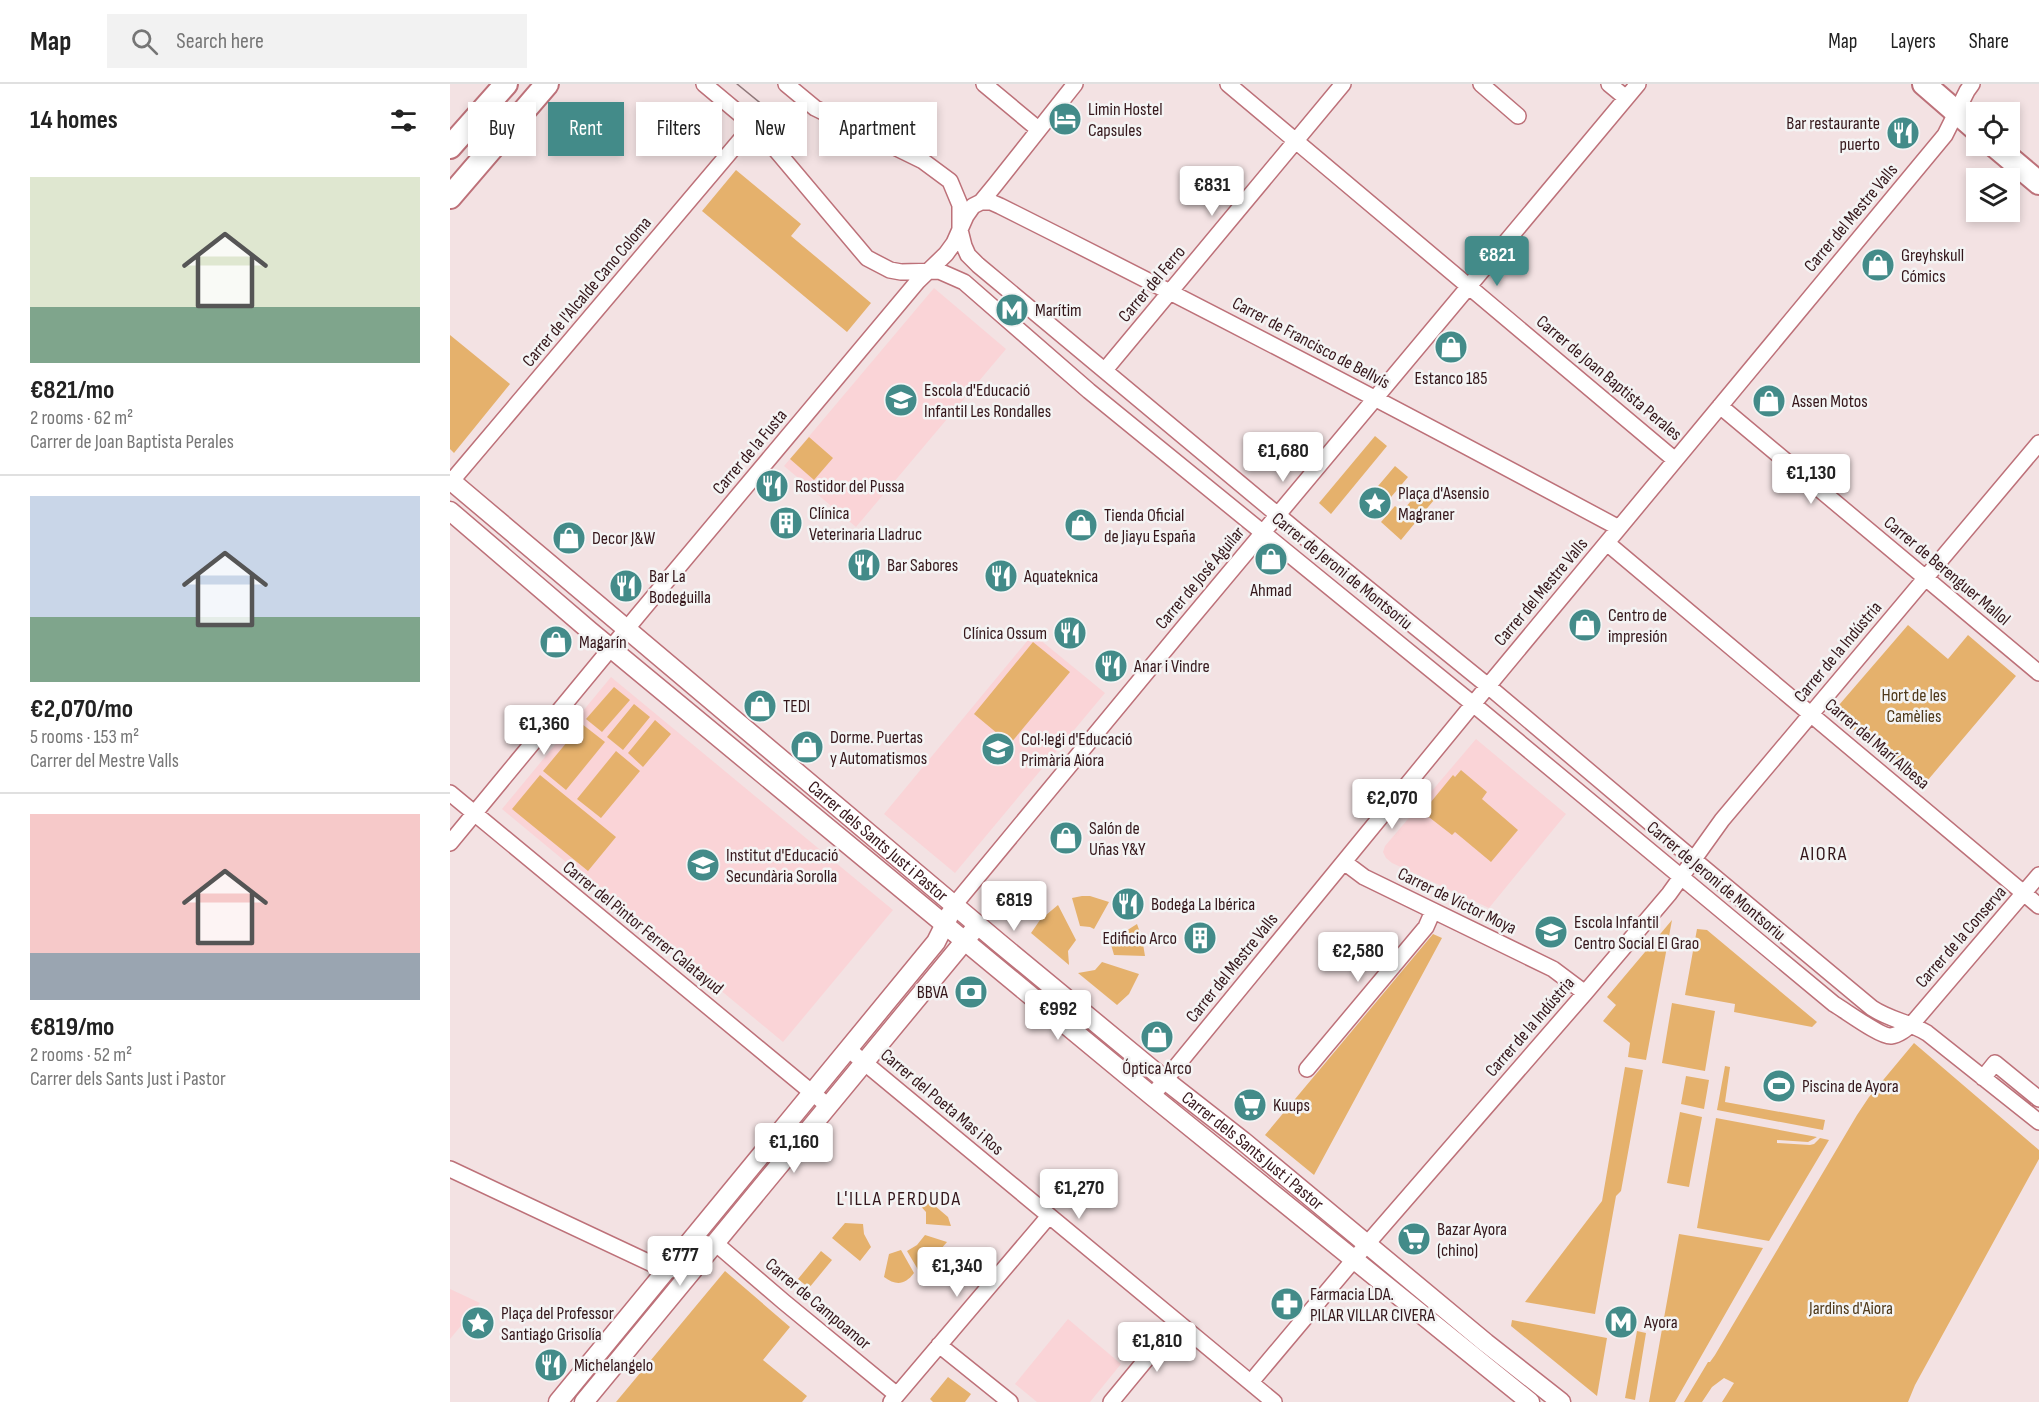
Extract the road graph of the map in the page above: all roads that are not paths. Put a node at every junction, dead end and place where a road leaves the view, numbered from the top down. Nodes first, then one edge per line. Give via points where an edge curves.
1 (506, 84) edge
2 (547, 84) edge
3 (704, 84) edge
4 (786, 84) edge
5 (984, 84) edge
6 (1075, 84) edge
7 (1228, 84) edge
8 (1343, 84) edge
9 (1481, 84) edge
10 (1609, 84) edge
11 (1638, 84) edge
12 (1923, 84) edge
13 (1972, 84) edge
14 (1626, 98) junction
15 (734, 109) edge
16 (1958, 112) junction
17 (1518, 116) dead end
18 (1966, 120) edge
19 (1038, 129) junction
20 (1295, 141) junction
21 (450, 147) edge
22 (734, 147) edge
23 (780, 156) edge
24 (2007, 156) edge
25 (2039, 183) edge
26 (450, 197) edge
27 (981, 202) junction
28 (960, 230) junction
29 (928, 271) junction
30 (1470, 285) junction
31 (1171, 292) junction
32 (1105, 370) junction
33 (1375, 399) junction
34 (1720, 406) junction
35 (2039, 444) edge
36 (1676, 460) junction
37 (450, 482) edge
38 (450, 511) edge
39 (1278, 515) junction
40 (1619, 528) junction
41 (1264, 533) junction
42 (1607, 543) junction
43 (1924, 579) junction
44 (627, 629) junction
45 (612, 648) junction
46 (2039, 673) edge
47 (1488, 686) junction
48 (1473, 704) junction
49 (1811, 714) junction
50 (450, 792) edge
51 (474, 814) junction
52 (450, 843) edge
53 (1693, 859) junction
54 (1344, 862) junction
55 (2039, 875) edge
56 (1680, 877) junction
57 (2024, 893) junction
58 (955, 904) junction
59 (2039, 906) edge
60 (1433, 911) junction
61 (945, 924) junction
62 (978, 925) junction
63 (965, 940) junction
64 (1585, 993) junction
65 (1912, 1024) junction
66 (848, 1050) junction
67 (863, 1062) junction
68 (1307, 1069) dead end
69 (1983, 1078) junction
70 (1166, 1080) junction
71 (812, 1093) junction
72 (1152, 1096) junction
73 (2039, 1099) edge
74 (827, 1106) junction
75 (2039, 1122) edge
76 (450, 1169) edge
77 (713, 1213) junction
78 (1049, 1216) junction
79 (714, 1242) junction
80 (1367, 1244) junction
81 (1353, 1260) junction
82 (693, 1269) junction
83 (665, 1270) junction
84 (1177, 1322) junction
85 (939, 1344) junction
86 (1251, 1382) junction
87 (894, 1398) edge
88 (558, 1402) edge
89 (584, 1402) edge
90 (1010, 1402) edge
91 (1111, 1402) edge
92 (1275, 1402) edge
93 (1530, 1402) edge
94 (1561, 1402) edge

1 - 21 main road
2 - 26 main road
3 - 15 street, Carrer de Jeroni de Montsoriu
4 - 28 street, Carrer de Jeroni de Montsoriu via 815,108 923,161 950,181 960,205
5 - 19 street
6 - 19 street, Carrer de la Fusta
7 - 20 street, Carrer de Joan Baptista Perales
8 - 20 street, Carrer del Ferro
9 - 17 street
10 - 14 street
11 - 14 street, Carrer de José Aguilar
12 - 16 main road
13 - 16 street, Carrer del Mestre Valls
14 - 30 street, Carrer de José Aguilar
16 - 18 main road
16 - 34 street, Carrer del Mestre Valls via 1946,135
19 - 27 street, Carrer de la Fusta
20 - 30 street, Carrer de Joan Baptista Perales
20 - 31 street, Carrer del Ferro
22 - 37 street, Carrer de l'Alcalde Cano Coloma
23 - 29 street, Carrer de Jeroni de Montsoriu via 867,258 890,270
24 - 25 main road
27 - 28 street, Carrer de la Fusta via 973,206
27 - 31 street, Carrer de Francisco de Bellvís via 1000,206
28 - 29 street, Carrer de la Fusta via 946,254
28 - 32 street, Carrer de Jeroni de Montsoriu via 968,255 978,265
29 - 41 street, Carrer de Jeroni de Montsoriu via 939,271 964,282 1089,391
29 - 44 street, Carrer de la Fusta
30 - 33 street, Carrer de José Aguilar
30 - 36 street, Carrer de Joan Baptista Perales
31 - 32 street, Carrer del Ferro
31 - 33 street, Carrer de Francisco de Bellvís
32 - 39 street, Carrer de Jeroni de Montsoriu
33 - 39 street, Carrer de José Aguilar
33 - 40 street, Carrer de Francisco de Bellvís
34 - 36 street, Carrer del Mestre Valls
34 - 43 street, Carrer de Berenguer Mallol
35 - 43 street, Carrer de la Indústria
36 - 40 street, Carrer del Mestre Valls
37 - 44 street, Carrer dels Sants Just i Pastor
38 - 45 street, Carrer dels Sants Just i Pastor
39 - 41 street, Carrer de José Aguilar
39 - 47 street, Carrer de Jeroni de Montsoriu
40 - 42 street, Carrer del Mestre Valls
41 - 48 street, Carrer de Jeroni de Montsoriu
41 - 58 street, Carrer de José Aguilar
42 - 47 street, Carrer del Mestre Valls
42 - 49 street, Carrer del Marí Albesa
43 - 46 street, Carrer de Berenguer Mallol
43 - 49 street, Carrer de la Indústria
44 - 45 street, Carrer de la Fusta
44 - 58 street, Carrer dels Sants Just i Pastor
45 - 51 street, Carrer de la Fusta
45 - 61 street, Carrer dels Sants Just i Pastor
47 - 48 street, Carrer del Mestre Valls
47 - 53 street, Carrer de Jeroni de Montsoriu
48 - 54 street, Carrer del Mestre Valls
48 - 56 street, Carrer de Jeroni de Montsoriu
49 - 53 street, Carrer de la Indústria
49 - 57 street, Carrer del Marí Albesa
50 - 51 street, Carrer del Pintor Ferrer Calatayud
51 - 52 street, Carrer de la Fusta
51 - 71 street, Carrer del Pintor Ferrer Calatayud
53 - 56 street, Carrer de la Indústria
53 - 65 street, Carrer de Jeroni de Montsoriu via 1872,1008
54 - 60 street, Carrer de Víctor Moya via 1364,877
54 - 70 street, Carrer del Mestre Valls
55 - 57 street, Carrer de la Conserva
56 - 64 street, Carrer de la Indústria
56 - 65 street, Carrer de Jeroni de Montsoriu via 1834,1004 1874,1030 1889,1036
57 - 59 street, Carrer del Marí Albesa
57 - 65 street, Carrer de la Conserva
58 - 61 street
58 - 62 street, Carrer dels Sants Just i Pastor
60 - 64 street, Carrer de Víctor Moya via 1553,969
60 - 68 street via 1426,927
61 - 63 street, Carrer dels Sants Just i Pastor
61 - 66 street via 936,942
62 - 63 street
62 - 70 street, Carrer dels Sants Just i Pastor
63 - 67 street
63 - 72 street, Carrer dels Sants Just i Pastor
64 - 80 street, Carrer de la Indústria
65 - 69 street, Carrer de Jeroni de Montsoriu
66 - 67 street, Carrer del Poeta Mas i Ros
66 - 71 street
67 - 74 street
67 - 78 street, Carrer del Poeta Mas i Ros
69 - 73 street via 1995,1063
69 - 75 street, Carrer de Jeroni de Montsoriu
70 - 72 street, Carrer del Mestre Valls
70 - 80 street, Carrer dels Sants Just i Pastor
71 - 74 street, Carrer del Pintor Ferrer Calatayud
71 - 77 street
72 - 81 street, Carrer dels Sants Just i Pastor
74 - 79 street
76 - 83 street
77 - 79 street
77 - 83 street
78 - 84 street, Carrer del Poeta Mas i Ros
78 - 85 street
79 - 82 street
79 - 87 street, Carrer de Campoamor
80 - 81 street, Carrer de la Indústria
80 - 94 street, Carrer dels Sants Just i Pastor
81 - 86 street, Carrer de la Indústria
81 - 93 street, Carrer dels Sants Just i Pastor
82 - 83 street
82 - 89 street
83 - 88 street
84 - 86 street, Carrer del Poeta Mas i Ros
84 - 91 street
85 - 87 street
85 - 90 street
86 - 92 street, Carrer del Poeta Mas i Ros

